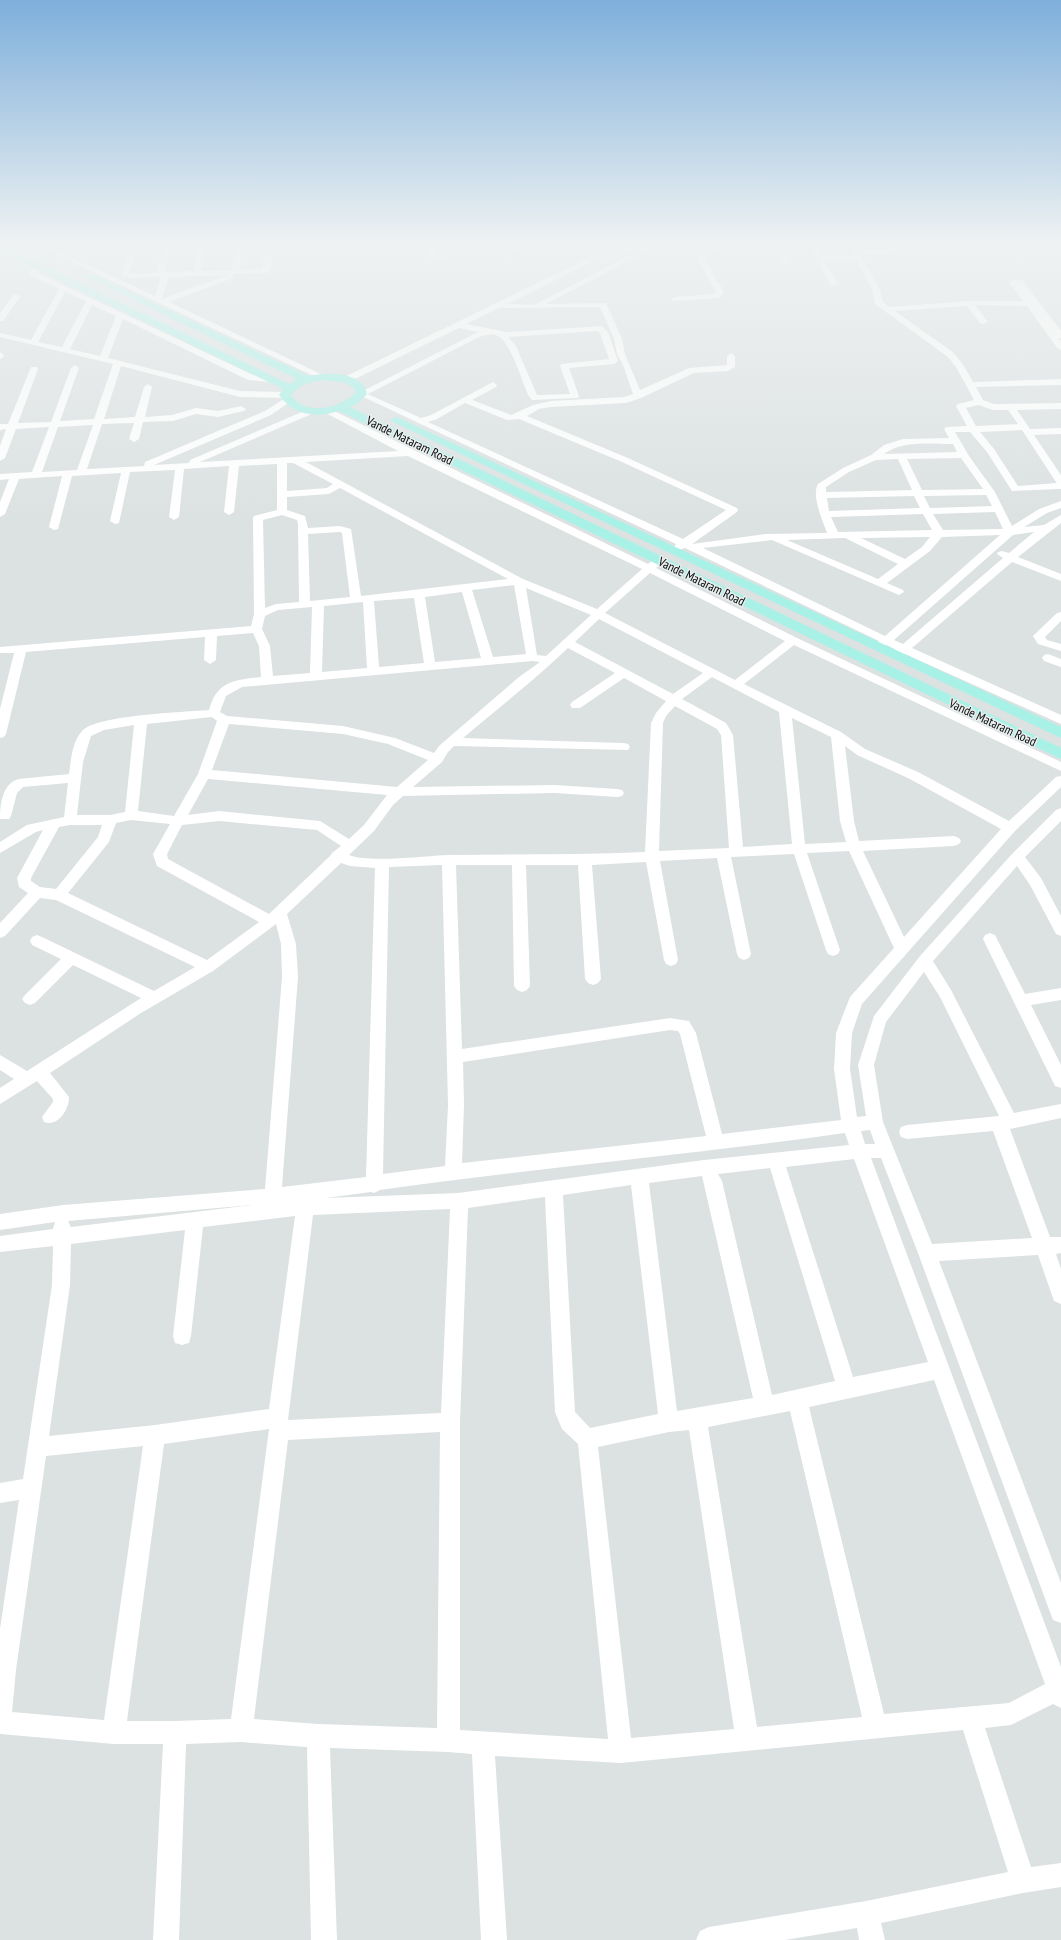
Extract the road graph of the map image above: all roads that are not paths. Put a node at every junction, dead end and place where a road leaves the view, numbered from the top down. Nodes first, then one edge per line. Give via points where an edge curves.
1 (6, 337) edge
2 (37, 337) edge
3 (72, 337) edge
4 (112, 337) edge
5 (163, 337) edge
6 (183, 337) edge
7 (219, 337) edge
8 (241, 337) edge
9 (415, 337) edge
10 (434, 337) edge
11 (452, 337) edge
12 (473, 337) edge
13 (503, 337) edge
14 (606, 337) edge
15 (617, 337) edge
16 (926, 337) edge
17 (1054, 337) edge
18 (33, 343) junction
19 (1061, 347) edge
20 (65, 350) junction
21 (731, 356) dead end
22 (103, 359) junction
23 (118, 362) junction
24 (75, 368) dead end
25 (34, 369) dead end
26 (333, 377) junction
27 (270, 379) junction
28 (306, 379) junction
29 (1061, 382) edge
30 (493, 385) dead end
31 (970, 385) junction
32 (148, 388) dead end
33 (287, 394) junction
34 (359, 394) junction
35 (638, 396) junction
36 (465, 400) junction
37 (979, 402) junction
38 (1011, 407) junction
39 (1060, 407) edge
40 (241, 409) dead end
41 (311, 411) junction
42 (334, 411) junction
43 (519, 416) junction
44 (140, 420) junction
45 (421, 420) junction
46 (99, 423) junction
47 (54, 425) junction
48 (0, 426) edge
49 (12, 426) junction
50 (973, 429) junction
51 (1026, 429) junction
52 (1061, 431) edge
53 (134, 439) dead end
54 (383, 439) junction
55 (956, 441) junction
56 (410, 453) junction
57 (964, 455) junction
58 (345, 456) junction
59 (901, 456) junction
60 (874, 457) junction
61 (0, 458) edge
62 (199, 459) junction
63 (287, 460) junction
64 (234, 463) junction
65 (180, 466) junction
66 (131, 470) junction
67 (68, 473) junction
68 (81, 473) junction
69 (36, 475) junction
70 (15, 476) junction
71 (0, 477) edge
72 (1061, 482) edge
73 (340, 484) junction
74 (1061, 486) edge
75 (990, 492) junction
76 (917, 493) junction
77 (282, 494) junction
78 (821, 495) junction
79 (1061, 504) edge
80 (998, 509) junction
81 (926, 511) junction
82 (229, 512) dead end
83 (282, 512) junction
84 (0, 514) edge
85 (826, 514) junction
86 (174, 517) dead end
87 (1061, 518) edge
88 (115, 521) dead end
89 (54, 527) dead end
90 (1046, 528) junction
91 (304, 531) junction
92 (1010, 532) junction
93 (939, 533) junction
94 (847, 535) junction
95 (834, 536) junction
96 (772, 537) junction
97 (682, 547) junction
98 (990, 550) junction
99 (1010, 558) junction
100 (660, 560) junction
101 (907, 564) junction
102 (648, 568) junction
103 (1061, 578) edge
104 (519, 581) junction
105 (879, 583) junction
106 (466, 588) junction
107 (899, 592) dead end
108 (419, 594) junction
109 (362, 599) junction
110 (306, 604) junction
111 (318, 604) junction
112 (260, 614) junction
113 (599, 614) junction
114 (1061, 615) edge
115 (256, 629) junction
116 (211, 633) junction
117 (793, 640) junction
118 (568, 643) junction
119 (882, 644) junction
120 (1061, 648) edge
121 (21, 649) junction
122 (0, 650) edge
123 (900, 652) junction
124 (532, 657) junction
125 (1048, 658) dead end
126 (210, 660) dead end
127 (546, 660) junction
128 (488, 662) junction
129 (1061, 663) edge
130 (430, 667) junction
131 (373, 670) junction
132 (712, 672) junction
133 (624, 673) junction
134 (316, 676) junction
135 (267, 679) junction
136 (12, 685) junction
137 (736, 685) junction
138 (0, 686) edge
139 (673, 700) junction
140 (576, 705) dead end
141 (785, 710) junction
142 (219, 717) junction
143 (141, 720) junction
144 (1061, 720) edge
145 (1061, 733) edge
146 (0, 734) edge
147 (837, 735) junction
148 (450, 742) junction
149 (624, 747) dead end
150 (1061, 754) edge
151 (437, 759) junction
152 (1061, 767) edge
153 (204, 774) junction
154 (76, 778) junction
155 (1061, 780) edge
156 (400, 792) junction
157 (617, 793) dead end
158 (1061, 813) edge
159 (131, 815) junction
160 (4, 816) dead end
161 (70, 820) junction
162 (110, 820) junction
163 (180, 821) junction
164 (54, 823) junction
165 (1010, 828) junction
166 (954, 841) dead end
167 (349, 845) junction
168 (854, 847) junction
169 (0, 848) edge
170 (799, 849) junction
171 (729, 852) junction
172 (337, 856) junction
173 (652, 856) junction
174 (1016, 857) junction
175 (449, 860) junction
176 (518, 860) junction
177 (584, 860) junction
178 (382, 863) junction
179 (37, 892) junction
180 (59, 896) junction
181 (274, 917) junction
182 (1061, 930) edge
183 (0, 932) edge
184 (990, 939) dead end
185 (37, 941) dead end
186 (902, 948) junction
187 (832, 950) dead end
188 (744, 954) dead end
189 (71, 958) junction
190 (671, 960) dead end
191 (925, 960) junction
192 (208, 967) junction
193 (593, 979) dead end
194 (522, 986) dead end
195 (1061, 994) edge
196 (155, 998) junction
197 (30, 999) dead end
198 (1021, 1001) junction
199 (455, 1056) junction
200 (0, 1062) edge
201 (34, 1077) junction
202 (1061, 1081) edge
203 (0, 1097) edge
204 (1061, 1111) edge
205 (50, 1117) dead end
206 (875, 1122) junction
207 (1004, 1123) junction
208 (850, 1125) junction
209 (907, 1132) dead end
210 (716, 1143) junction
211 (860, 1151) junction
212 (886, 1151) junction
213 (776, 1160) junction
214 (707, 1168) junction
215 (453, 1172) junction
216 (640, 1177) junction
217 (374, 1185) junction
218 (554, 1189) junction
219 (273, 1196) junction
220 (458, 1201) junction
221 (305, 1207) junction
222 (63, 1213) junction
223 (195, 1220) junction
224 (0, 1222) edge
225 (60, 1235) junction
226 (0, 1244) edge
227 (1053, 1245) edge
228 (927, 1253) junction
229 (1061, 1295) edge
230 (182, 1336) dead end
231 (940, 1370) junction
232 (847, 1388) junction
233 (797, 1400) junction
234 (765, 1406) junction
235 (697, 1419) junction
236 (450, 1422) junction
237 (669, 1422) junction
238 (278, 1424) junction
239 (155, 1435) junction
240 (587, 1438) junction
241 (38, 1447) junction
242 (31, 1488) junction
243 (0, 1493) edge
244 (1061, 1612) edge
245 (1060, 1693) edge
246 (970, 1717) junction
247 (0, 1720) edge
248 (0, 1723) edge
249 (876, 1727) junction
250 (241, 1730) junction
251 (114, 1732) junction
252 (175, 1733) junction
253 (318, 1736) junction
254 (747, 1739) junction
255 (448, 1740) junction
256 (483, 1744) junction
257 (621, 1751) junction
258 (1061, 1875) edge
259 (1023, 1880) junction
260 (866, 1914) junction
261 (166, 1940) edge
262 (324, 1940) edge
263 (494, 1940) edge
264 (709, 1940) edge
265 (872, 1940) edge

1 - 18 street
2 - 18 street
3 - 20 street
4 - 22 street
5 - 27 street via 251,378
6 - 27 main road
7 - 28 main road
8 - 26 street
9 - 26 street
10 - 26 street via 354,376
11 - 34 street
12 - 34 street
13 - 14 street via 512,346 535,398 575,396 564,366 614,361
15 - 35 street
16 - 31 street via 945,349 960,366
17 - 19 street
18 - 20 street
20 - 22 street
21 - 35 street via 728,368 692,370
22 - 23 street
23 - 33 street via 240,394
23 - 46 street
24 - 47 street
25 - 49 street
26 - 28 main road
26 - 34 main road, Vande Mataram Road via 356,384
27 - 33 main road
28 - 33 main road
29 - 31 street
30 - 36 street
31 - 37 street
32 - 44 street
33 - 41 main road via 297,408
33 - 66 street via 268,413
34 - 42 main road
34 - 45 street
34 - 97 main road, Vande Mataram Road
35 - 43 street via 626,400 551,404 536,407
36 - 43 street via 510,418
36 - 45 street via 434,417
37 - 38 street
37 - 50 street via 961,406
38 - 39 street
38 - 51 street
40 - 44 street via 218,414 201,411 173,418
41 - 42 main road
41 - 62 street
42 - 54 street
42 - 62 street
42 - 100 main road, Vande Mataram Road
43 - 97 street via 625,460 733,510
44 - 46 street
44 - 53 street
45 - 97 street
46 - 47 street
46 - 68 street
47 - 49 street
47 - 69 street
48 - 49 street
49 - 61 street
50 - 51 street
50 - 55 street via 949,429
50 - 74 street via 991,451 1015,489
51 - 52 street
51 - 72 street
54 - 56 street
54 - 58 street
55 - 57 street
55 - 60 street via 903,442 887,447
56 - 58 street
56 - 102 street
57 - 59 street
57 - 75 street
58 - 63 street
59 - 60 street
59 - 76 street
60 - 78 street via 846,470 821,486
62 - 65 street
63 - 64 street
63 - 73 street
63 - 77 street
64 - 65 street
64 - 82 street
65 - 66 street
65 - 86 street
66 - 68 street
66 - 88 street
67 - 68 street
67 - 69 street
67 - 89 street
69 - 70 street
70 - 71 street
70 - 84 street
73 - 77 street via 329,491
73 - 104 street
75 - 76 street
75 - 80 street
76 - 78 street
76 - 81 street
77 - 83 street
78 - 85 street
79 - 92 street via 1043,511
80 - 81 street
80 - 92 street
81 - 85 street
81 - 93 street
83 - 91 street via 301,518
83 - 112 street via 258,518
85 - 95 street
87 - 90 street
90 - 92 street
90 - 99 street
91 - 109 street via 347,531
91 - 110 street
92 - 93 street
92 - 98 street
93 - 94 street
93 - 101 street via 926,549
94 - 95 street
94 - 101 street
95 - 96 street
96 - 97 street
96 - 105 street
97 - 119 main road, Vande Mataram Road
98 - 99 street
98 - 119 street
99 - 103 street
99 - 123 street
100 - 102 street
100 - 150 main road, Vande Mataram Road
101 - 105 street
102 - 113 street
102 - 117 street
104 - 106 street
104 - 113 street
104 - 124 street
105 - 107 street
106 - 108 street
106 - 128 street
108 - 109 street
108 - 130 street
109 - 111 street
109 - 131 street
110 - 111 street
110 - 112 street via 276,607
111 - 134 street
112 - 115 street
113 - 118 street
113 - 132 street
114 - 120 street via 1039,636 1042,642
115 - 116 street
115 - 135 street via 266,646
116 - 121 street
116 - 126 street
117 - 137 street
117 - 152 street
118 - 127 street
118 - 133 street
119 - 123 main road, Vande Mataram Road
121 - 122 street
121 - 136 street
123 - 144 street
123 - 145 main road, Vande Mataram Road
124 - 127 street
124 - 128 street
125 - 129 street
127 - 148 street via 537,671
128 - 130 street
130 - 131 street
131 - 134 street
132 - 137 street
132 - 139 street
133 - 139 street
133 - 140 street
134 - 135 street
135 - 142 street via 240,683 224,689 218,698
136 - 138 street
136 - 146 street
137 - 141 street
139 - 171 street via 722,726 727,735
139 - 173 street via 658,716 656,723
141 - 147 street
141 - 170 street
142 - 143 street
142 - 151 street via 343,730 391,741
142 - 153 street
143 - 154 street via 109,725 86,733 80,748
143 - 159 street
147 - 165 street via 861,752 913,775
147 - 168 street via 847,821
148 - 149 street
148 - 151 street
151 - 156 street
153 - 156 street
153 - 163 street
154 - 160 street via 19,784 12,792
154 - 161 street
155 - 165 street
156 - 157 street via 554,789
156 - 167 street
158 - 174 street
159 - 162 street
159 - 163 street
161 - 162 street
161 - 164 street
162 - 180 street via 104,839
163 - 167 street via 219,816 320,826
163 - 181 street via 160,854 162,862
164 - 169 street via 32,828
164 - 179 street via 24,878 24,883
165 - 186 street
166 - 168 street
167 - 172 street
168 - 170 street
168 - 186 street
170 - 171 street
170 - 187 street
171 - 173 street
171 - 188 street
172 - 178 street via 350,862
172 - 181 street
173 - 177 street
173 - 190 street
174 - 182 street via 1036,882
174 - 191 street
175 - 176 street
175 - 178 street
175 - 199 street
176 - 177 street
176 - 194 street
177 - 193 street
178 - 217 street
179 - 180 street
179 - 183 street
180 - 192 street
181 - 192 street
181 - 219 street via 287,928 290,977
184 - 198 street
185 - 189 street
186 - 208 street via 855,1001 844,1033 842,1069
189 - 196 street
189 - 197 street
191 - 206 street via 879,1020 874,1034 866,1064
191 - 207 street via 946,994
192 - 196 street
195 - 198 street
196 - 201 street
198 - 202 street
199 - 210 street via 670,1024 683,1025 688,1033
199 - 215 street
200 - 201 street
201 - 203 street
201 - 205 street via 61,1097 61,1104
204 - 207 street
206 - 208 street
206 - 212 street
207 - 209 street
207 - 227 street
208 - 210 street
208 - 211 street
210 - 215 street
211 - 212 street
211 - 213 street
211 - 231 street
212 - 228 street
213 - 214 street
213 - 232 street
214 - 216 street
214 - 234 street via 713,1181
215 - 217 street
216 - 218 street
216 - 237 street
217 - 219 street
218 - 220 street
218 - 240 street via 565,1412 569,1422
219 - 222 street
220 - 221 street
220 - 236 street
221 - 223 street
221 - 238 street
222 - 224 street
222 - 225 street
223 - 225 street
223 - 230 street
225 - 226 street
225 - 241 street via 61,1286
227 - 228 street
227 - 229 street
228 - 244 street
231 - 232 street
231 - 245 street
232 - 233 street
233 - 234 street
233 - 249 street
234 - 235 street
235 - 237 street
235 - 254 street
236 - 238 street
236 - 255 street
237 - 240 street
238 - 239 street
238 - 250 street
239 - 241 street
239 - 251 street
240 - 257 street
241 - 242 street
242 - 243 street
242 - 247 street
245 - 246 street via 1011,1714
246 - 249 street
246 - 259 street
248 - 251 street
249 - 254 street
250 - 252 street
250 - 253 street
251 - 252 street
252 - 261 street
253 - 255 street
253 - 262 street
254 - 257 street
255 - 256 street
256 - 257 street
256 - 263 street
258 - 259 street
259 - 260 street
260 - 264 street
260 - 265 street

